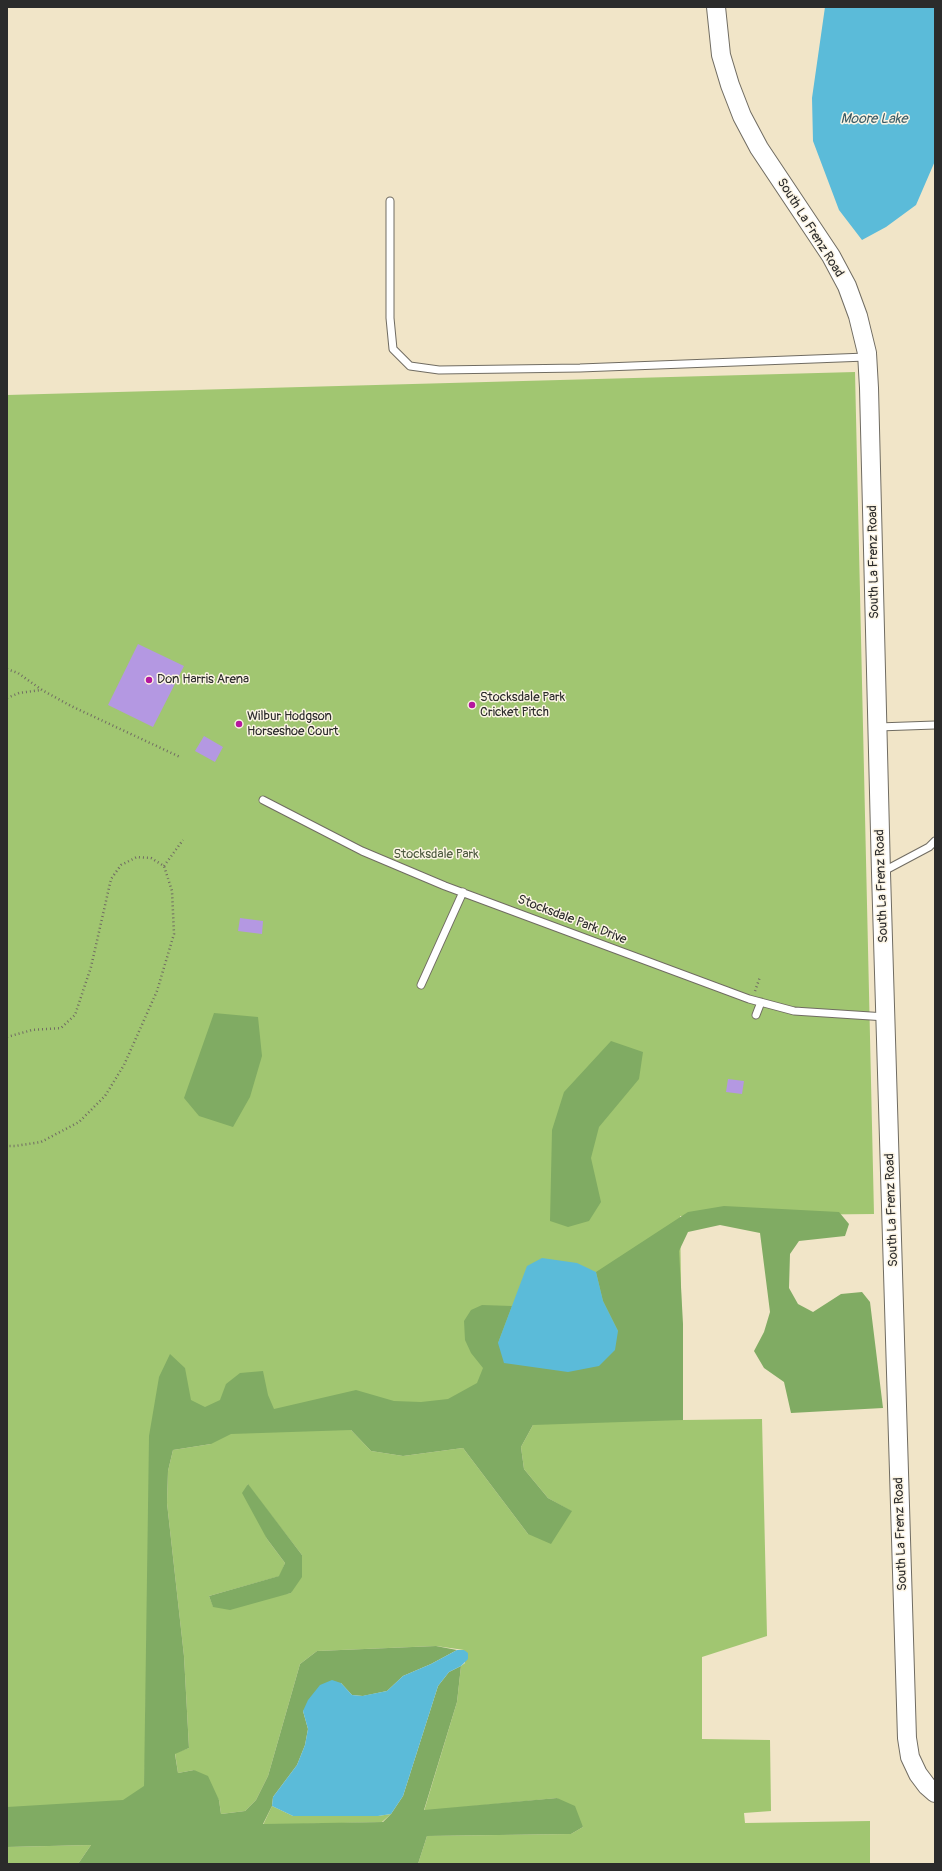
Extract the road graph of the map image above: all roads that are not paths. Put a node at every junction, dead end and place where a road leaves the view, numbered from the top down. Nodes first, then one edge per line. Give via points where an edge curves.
1 (716, 7) edge
2 (390, 201) dead end
3 (867, 357) junction
4 (935, 725) edge
5 (878, 727) junction
6 (264, 800) dead end
7 (935, 841) edge
8 (881, 873) junction
9 (463, 892) junction
10 (421, 985) dead end
11 (761, 1002) junction
12 (756, 1015) dead end
13 (886, 1017) junction
14 (935, 1793) edge

1 - 3 street, South La Frenz Road via 721,55 742,116 759,148 831,256 847,286 858,316
2 - 3 lane via 390,318 393,349 410,366 439,370 572,368
3 - 5 street, South La Frenz Road
4 - 5 lane
5 - 8 street, South La Frenz Road
6 - 9 lane, Stocksdale Park Drive via 362,851
7 - 8 lane via 929,847
8 - 13 street, South La Frenz Road
9 - 10 lane
9 - 11 lane, Stocksdale Park Drive
11 - 12 lane
11 - 13 lane, Stocksdale Park Drive via 794,1011
13 - 14 street, South La Frenz Road via 907,1738 910,1757 918,1774

